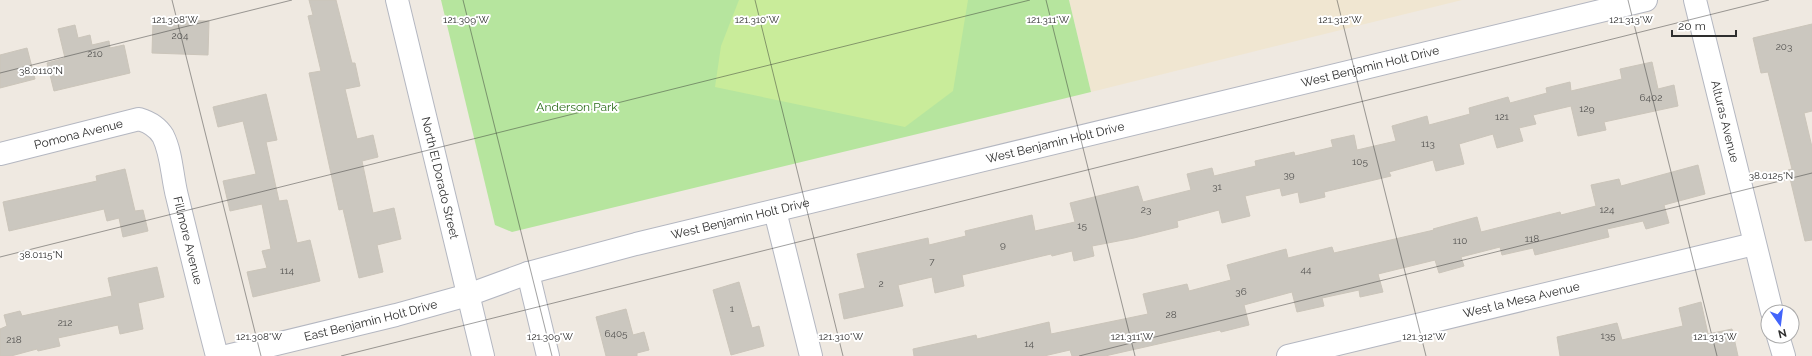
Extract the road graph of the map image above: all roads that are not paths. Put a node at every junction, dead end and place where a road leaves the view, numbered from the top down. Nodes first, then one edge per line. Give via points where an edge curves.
1 (397, 0) edge
2 (1646, 0) edge
3 (1695, 0) edge
4 (155, 126) joint
5 (0, 154) edge
6 (775, 211) junction
7 (1754, 244) junction
8 (528, 274) junction
9 (468, 295) junction
10 (1770, 304) edge
11 (1780, 344) edge
12 (217, 356) edge
13 (227, 356) edge
14 (483, 356) edge
15 (548, 356) edge
16 (811, 356) edge
17 (1288, 356) edge
18 (1784, 356) edge

1 - 9 street, North El Dorado Street
2 - 6 street, West Benjamin Holt Drive
3 - 7 street, Alturas Avenue
4 - 5 street, Pomona Avenue via 139,119
4 - 12 street, Fillmore Avenue via 167,145 174,184
6 - 8 street, West Benjamin Holt Drive via 636,244
6 - 16 street
7 - 10 street, Alturas Avenue
7 - 17 street, West la Mesa Avenue
8 - 9 street, West Benjamin Holt Drive
8 - 15 street
9 - 13 street, East Benjamin Holt Drive
9 - 14 street, North El Dorado Street
11 - 18 street

